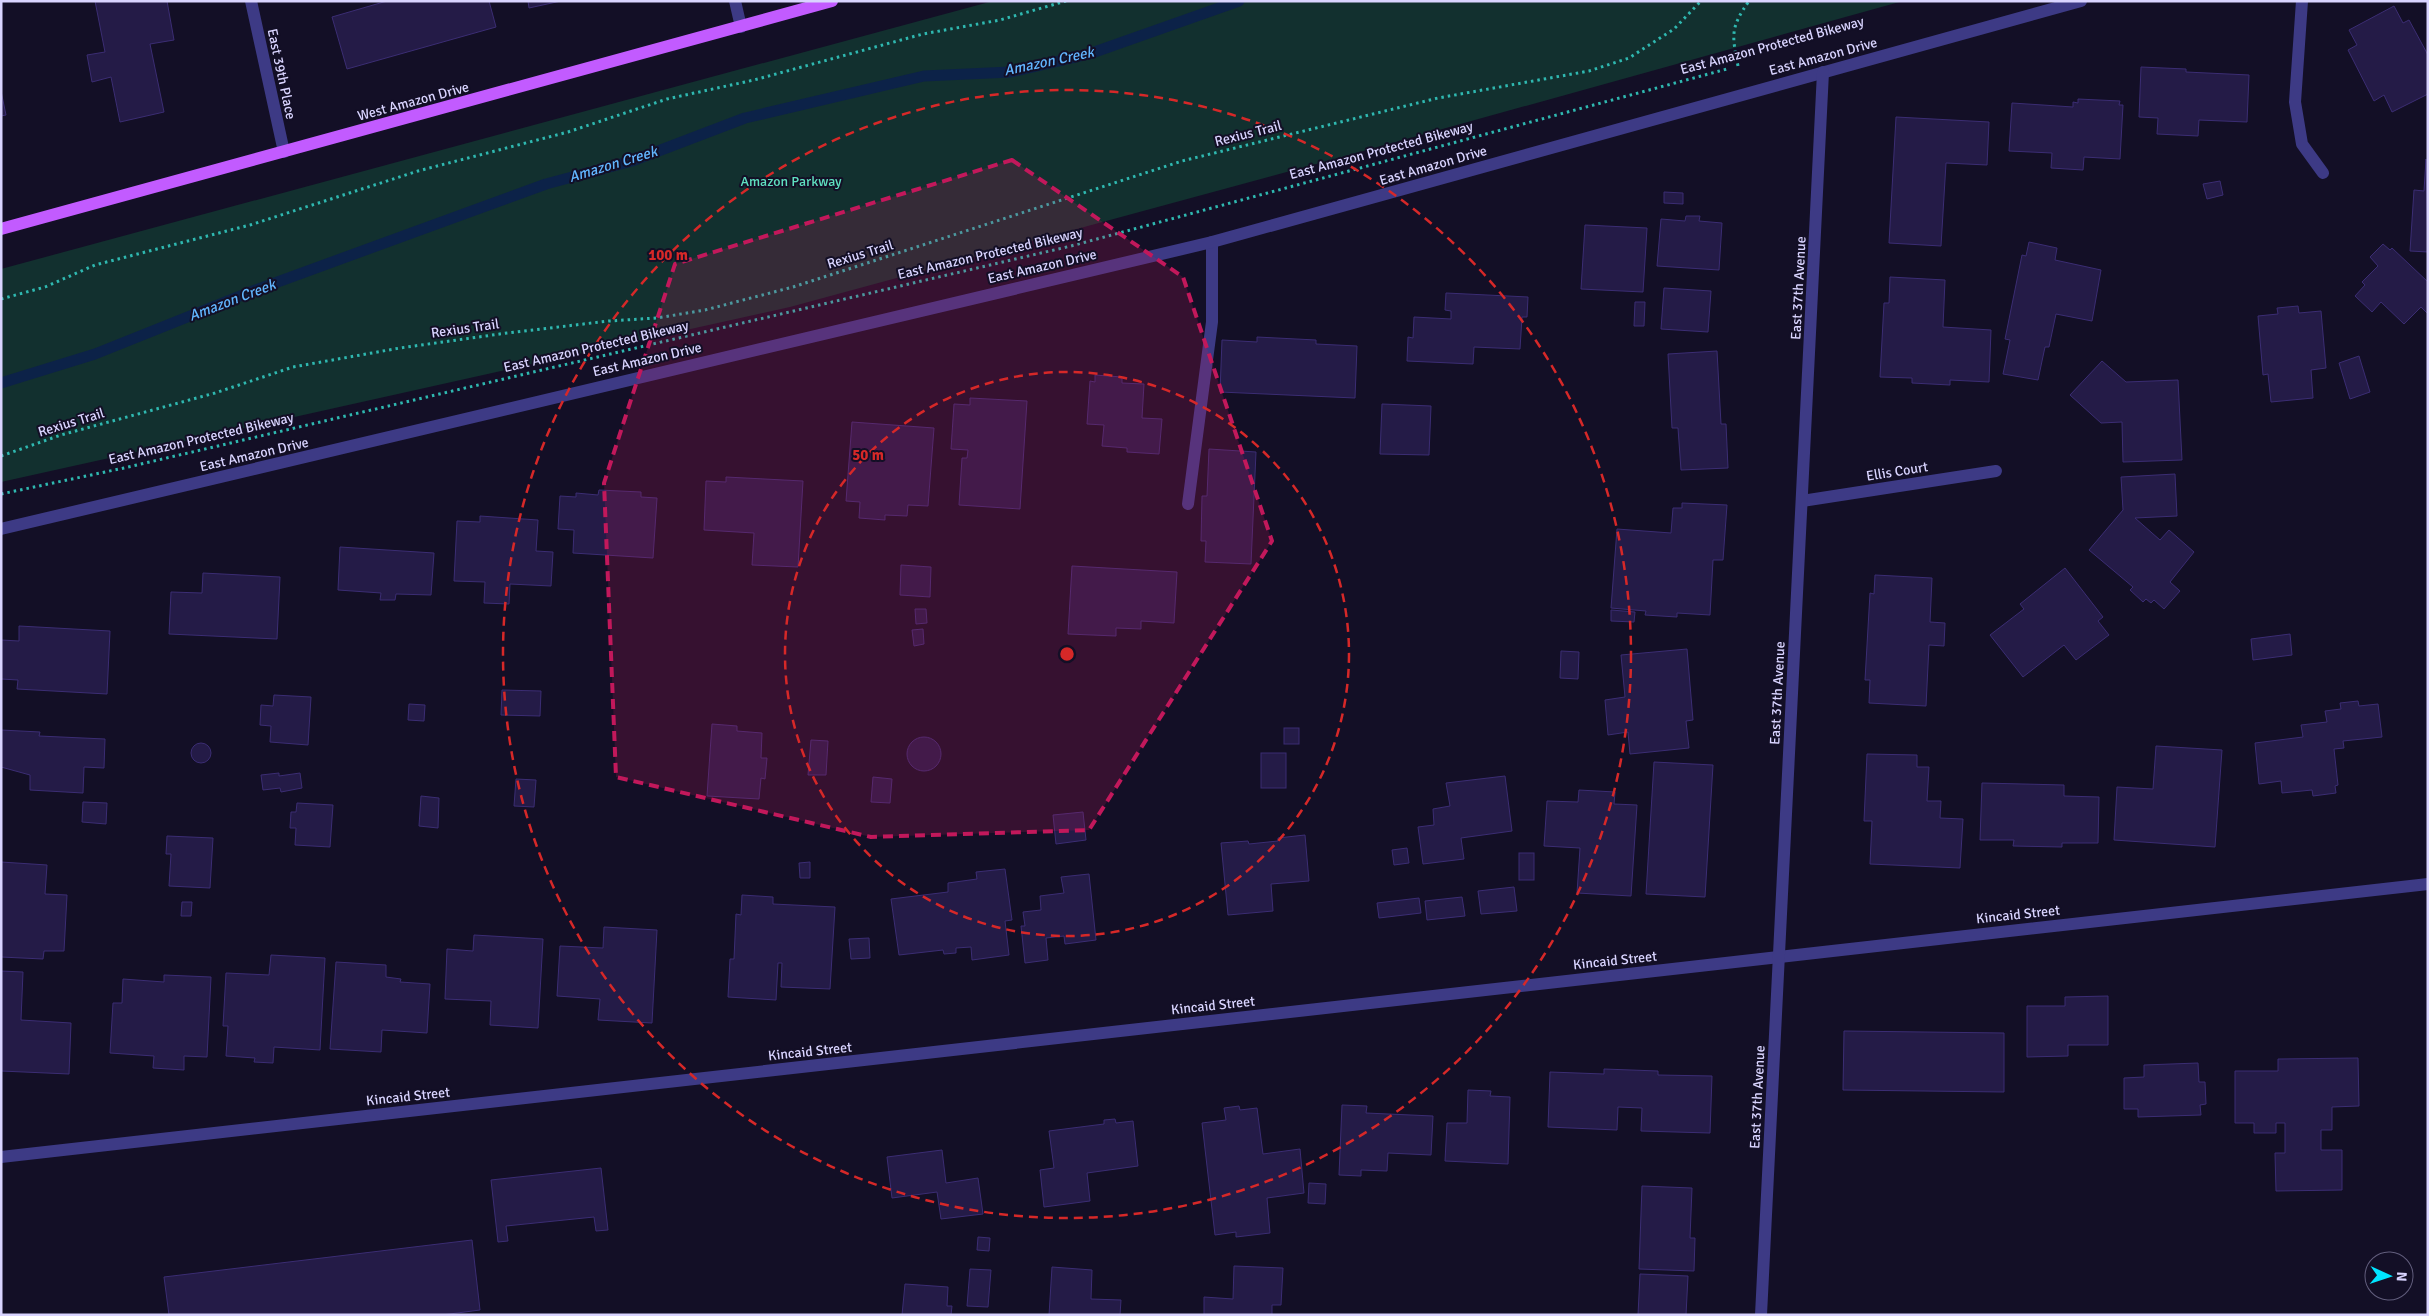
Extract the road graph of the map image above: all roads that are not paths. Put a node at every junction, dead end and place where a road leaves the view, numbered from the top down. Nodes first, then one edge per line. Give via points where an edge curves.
1 (251, 1) edge
2 (735, 1) edge
3 (832, 1) edge
4 (2081, 1) edge
5 (2302, 1) edge
6 (741, 27) junction
7 (1823, 72) junction
8 (284, 152) junction
9 (2323, 173) dead end
10 (1, 229) edge
11 (1212, 242) junction
12 (1996, 470) dead end
13 (1802, 501) junction
14 (1188, 504) dead end
15 (1, 529) edge
16 (2428, 884) edge
17 (1779, 956) junction
18 (1, 1157) edge
19 (1761, 1315) edge

1 - 8 street, East 39th Place
2 - 6 street
3 - 6 main road, West Amazon Drive
4 - 7 street, East Amazon Drive
5 - 9 street via 2295,102 2302,144
6 - 8 main road, West Amazon Drive
7 - 11 street, East Amazon Drive
7 - 13 street, East 37th Avenue
8 - 10 main road, West Amazon Drive
11 - 14 street via 1212,322
11 - 15 street, East Amazon Drive
12 - 13 street, Ellis Court
13 - 17 street, East 37th Avenue
16 - 17 street, Kincaid Street
17 - 18 street, Kincaid Street
17 - 19 street, East 37th Avenue

